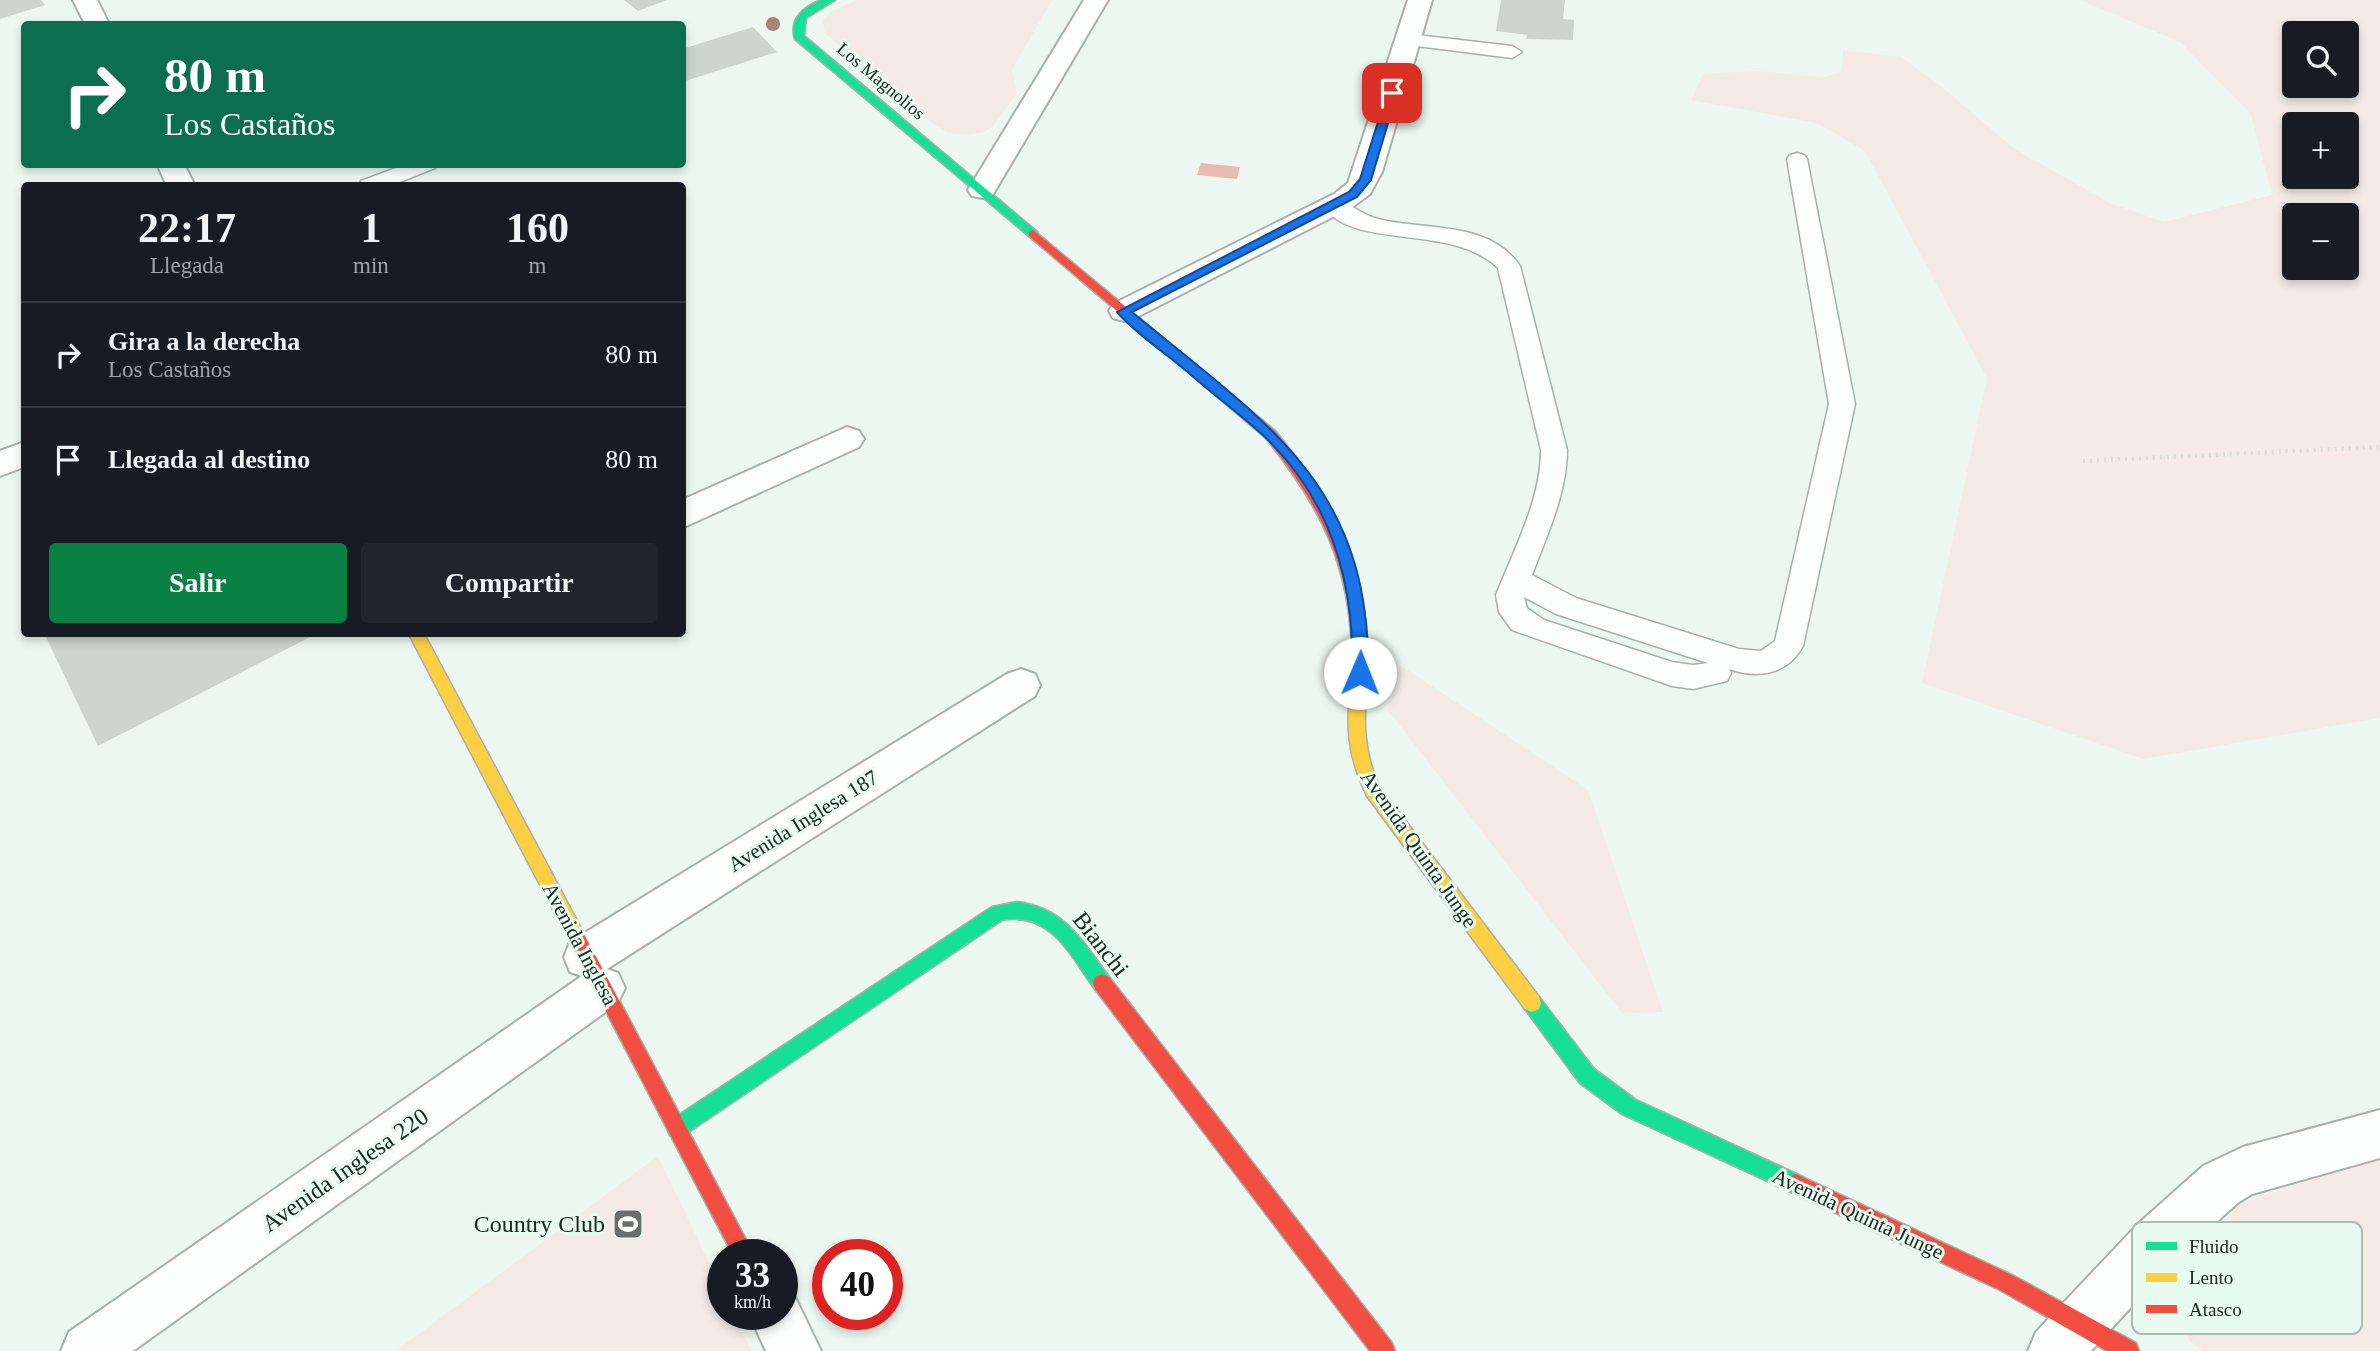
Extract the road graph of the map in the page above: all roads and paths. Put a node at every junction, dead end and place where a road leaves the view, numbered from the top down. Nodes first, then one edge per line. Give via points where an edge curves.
1 (85, 0) edge
2 (830, 0) edge
3 (1096, 0) edge
4 (1420, 0) edge
5 (96, 21) edge
6 (1408, 40) junction
7 (1512, 52) dead end
8 (1797, 159) dead end
9 (417, 168) edge
10 (380, 182) edge
11 (982, 190) junction
12 (1333, 205) junction
13 (1124, 312) junction
14 (847, 439) dead end
15 (2380, 447) edge
16 (21, 455) edge
17 (2083, 461) dead end
18 (0, 464) edge
19 (686, 513) edge
20 (1516, 579) junction
21 (421, 637) edge
22 (1716, 673) dead end
23 (1021, 685) dead end
24 (594, 973) junction
25 (677, 1128) junction
26 (2380, 1134) edge
27 (2178, 1222) edge
28 (736, 1239) edge
29 (2132, 1268) edge
30 (783, 1330) edge
31 (2068, 1336) edge
32 (88, 1351) edge
33 (794, 1351) edge
34 (1384, 1351) edge
35 (2128, 1351) edge

1 - 5 street
2 - 11 street, Los Magnolios via 799,18 799,37
3 - 11 street
4 - 6 street
6 - 7 lane
6 - 12 street via 1365,180 1353,194
8 - 20 lane via 1842,404 1788,646 1775,660 1757,665 1739,661 1566,606
9 - 10 lane
11 - 13 street, Avenida Quinta Junge
12 - 13 street
12 - 20 lane via 1377,226 1483,244 1509,266 1554,450 1547,498
13 - 31 street, Avenida Quinta Junge via 1270,434 1325,505 1339,534 1356,597 1360,673 1352,729 1361,771 1587,1076 1629,1107 2004,1281
14 - 19 street
15 - 17 path
16 - 18 street
20 - 22 lane via 1510,604 1521,622 1672,674
21 - 24 street, Avenida Inglesa
23 - 24 street, Avenida Inglesa 187
24 - 25 street, Avenida Inglesa
24 - 32 street, Avenida Inglesa 220
25 - 28 street, Avenida Inglesa
25 - 34 street, Bianchi via 988,918 1005,909 1038,910 1059,927
26 - 27 street via 2256,1168 2221,1184
29 - 31 street
30 - 33 street
31 - 35 street, Avenida Quinta Junge

